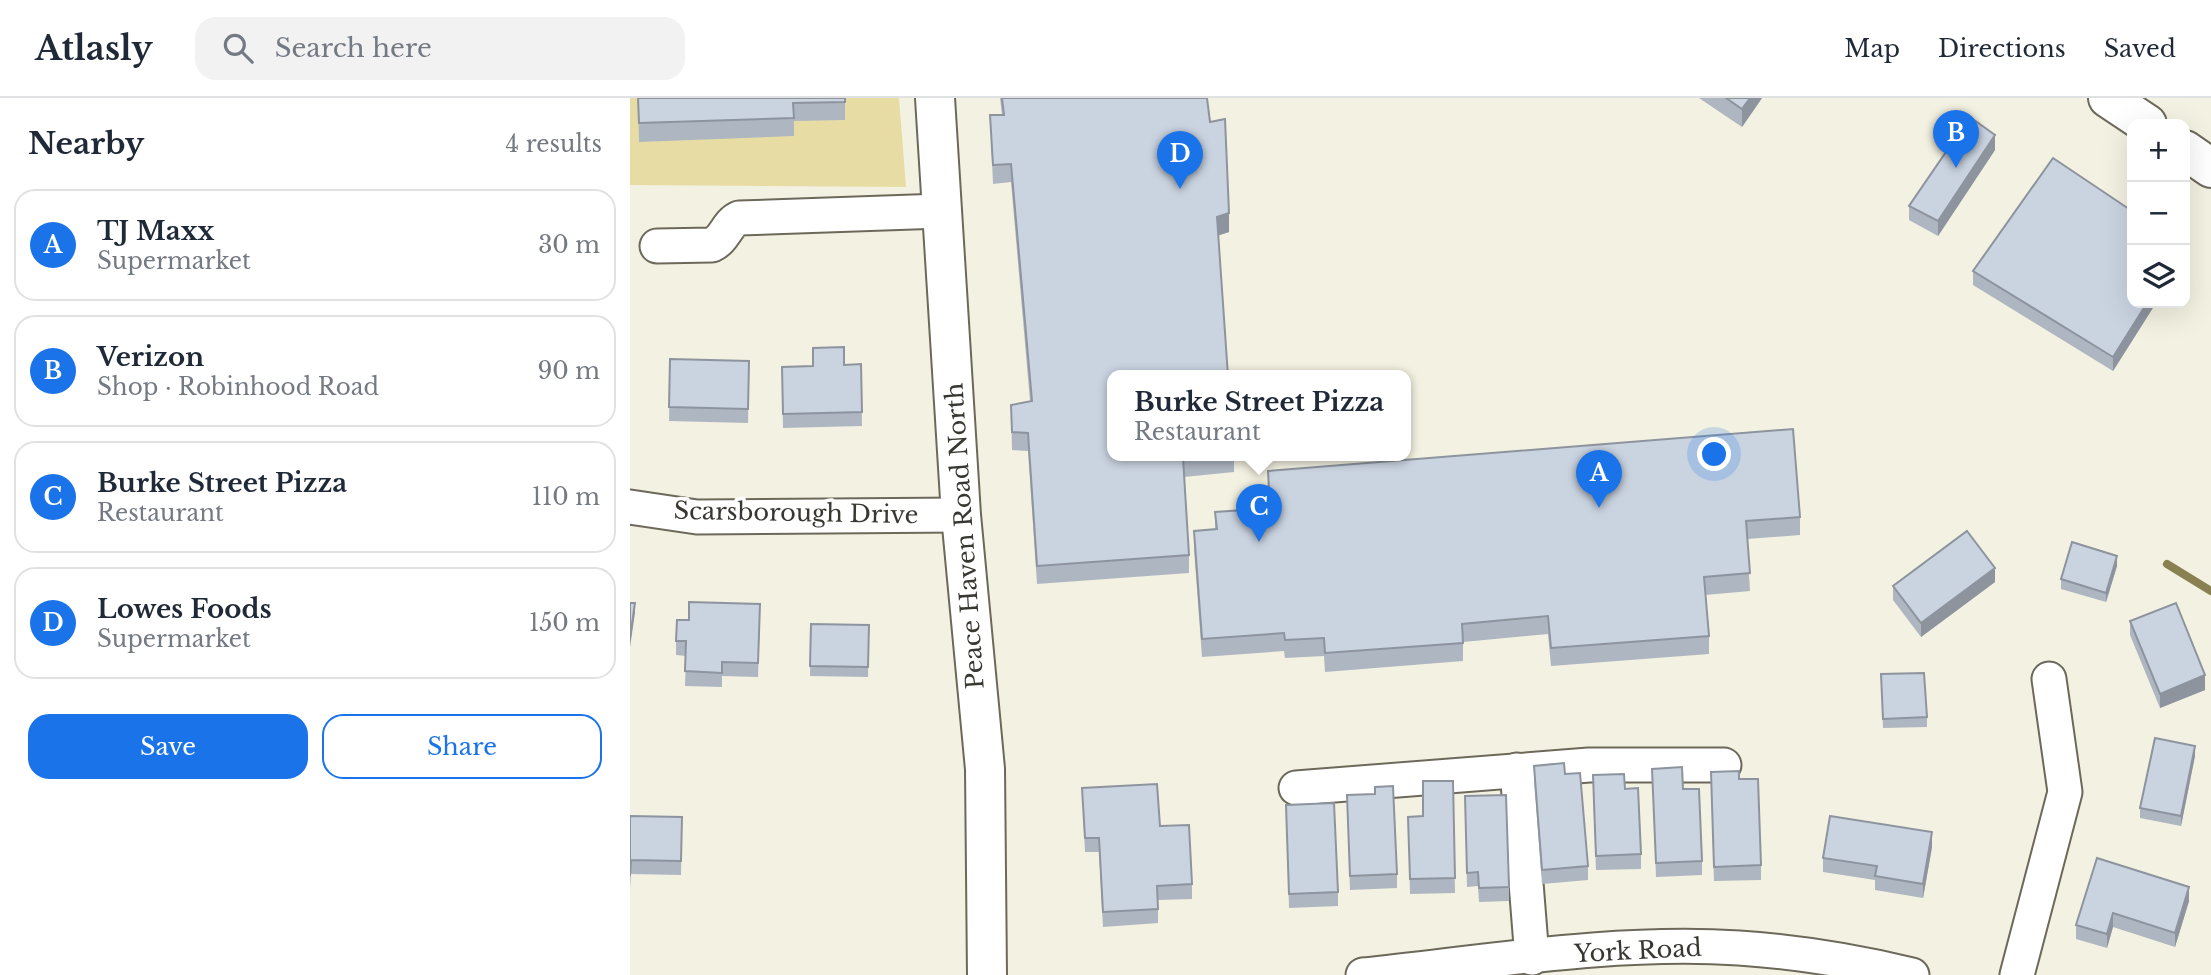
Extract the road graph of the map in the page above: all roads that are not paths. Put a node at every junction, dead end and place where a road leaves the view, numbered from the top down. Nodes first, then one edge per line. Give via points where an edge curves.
1 (935, 98) edge
2 (2108, 98) edge
3 (2140, 119) edge
4 (2190, 153) edge
5 (2211, 168) edge
6 (942, 211) junction
7 (657, 246) dead end
8 (630, 507) edge
9 (961, 515) junction
10 (2049, 679) dead end
11 (1724, 765) dead end
12 (1517, 770) junction
13 (1297, 788) dead end
14 (1532, 958) junction
15 (1407, 973) edge
16 (987, 975) edge
17 (1363, 975) edge
18 (1912, 975) edge
19 (2017, 975) edge

1 - 6 main road, Peace Haven Road North
2 - 3 main road
4 - 5 main road
6 - 7 street via 739,218 712,245
6 - 9 main road, Peace Haven Road North
8 - 9 street, Scarsborough Drive via 697,517
9 - 16 main road, Peace Haven Road North via 985,769
10 - 19 street via 2065,792
11 - 12 street
12 - 13 street
12 - 14 street
14 - 15 street, York Road
14 - 18 street, York Road via 1622,948 1737,948 1844,959
15 - 17 street, York Road

